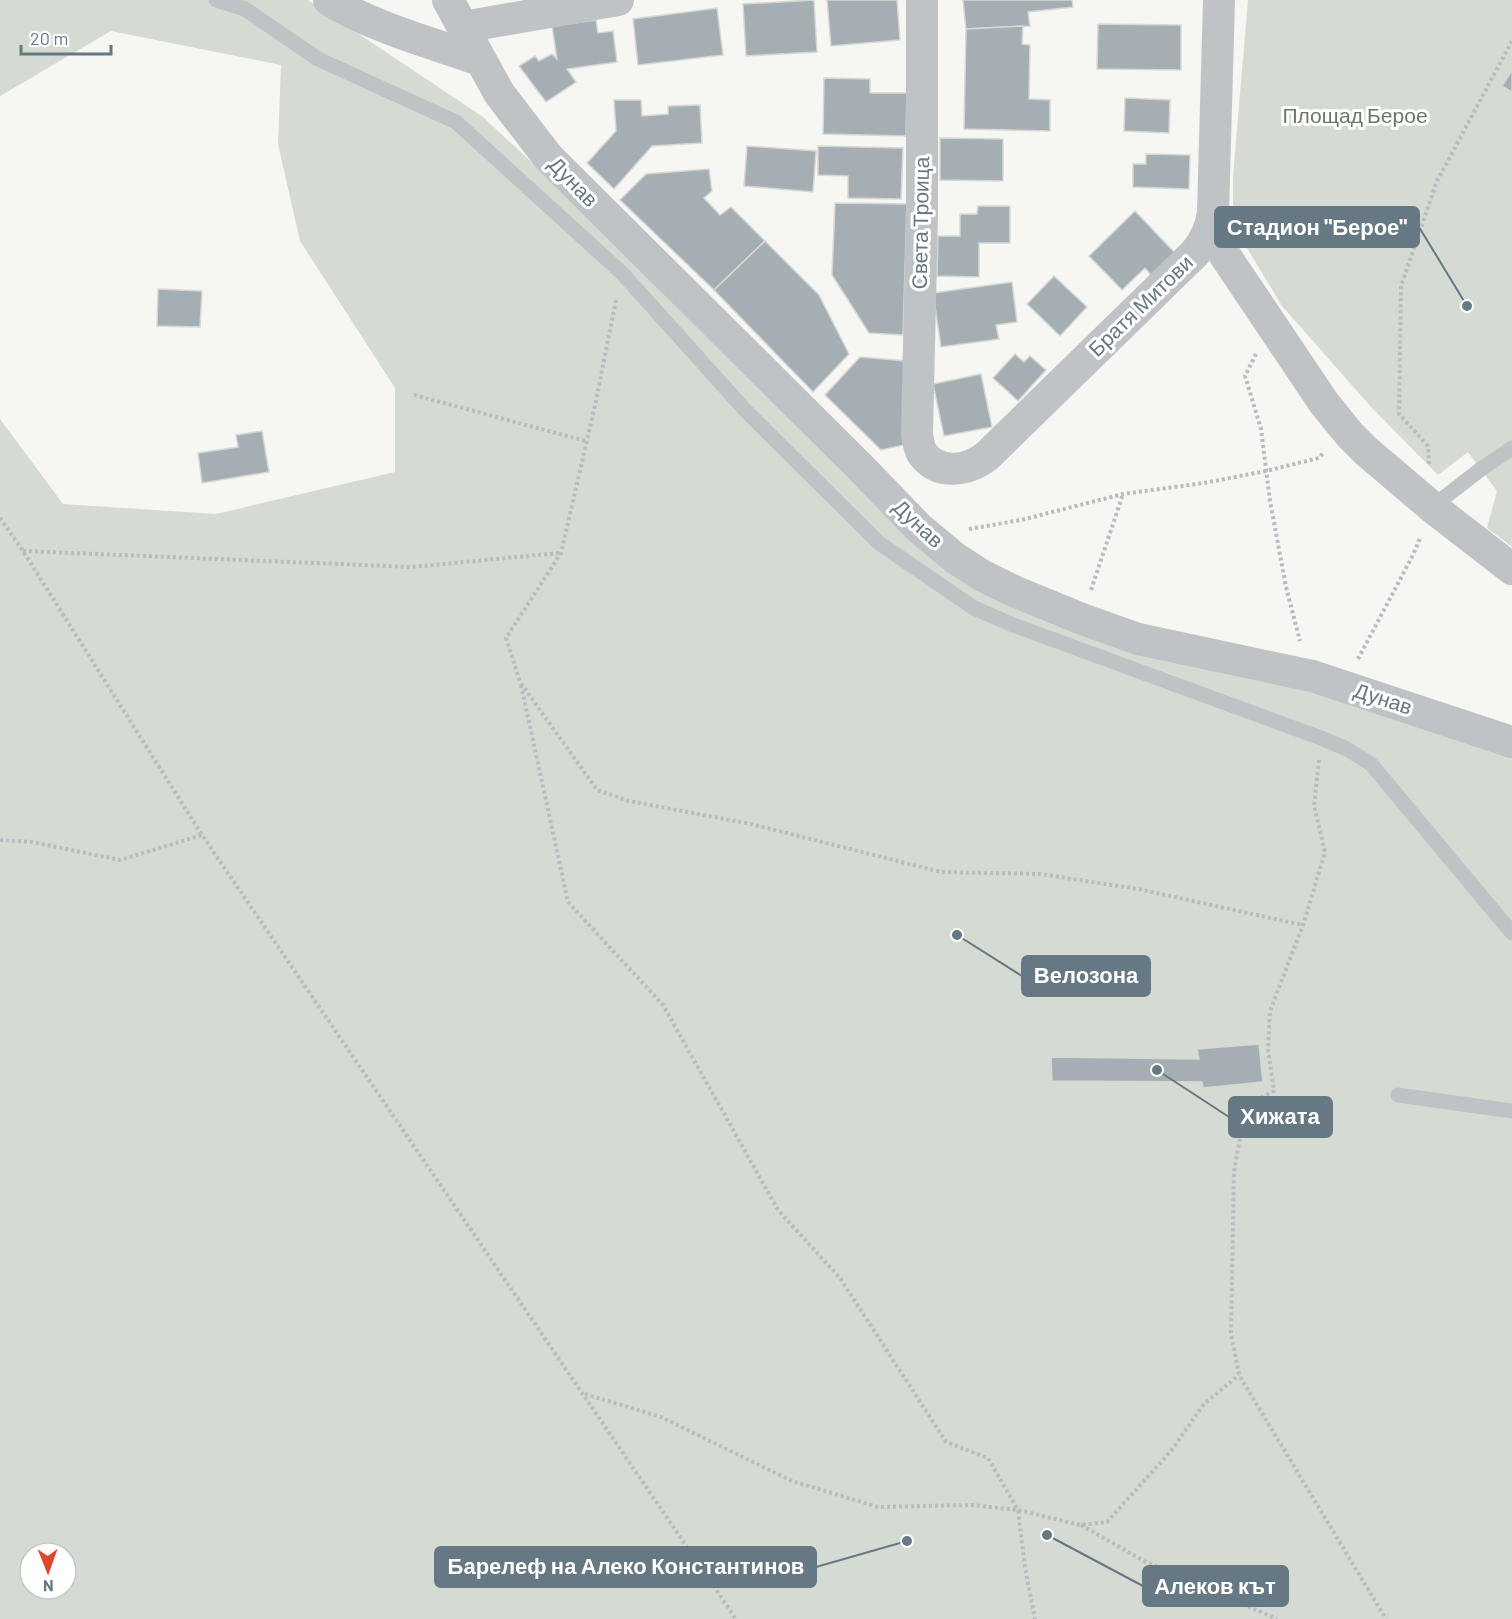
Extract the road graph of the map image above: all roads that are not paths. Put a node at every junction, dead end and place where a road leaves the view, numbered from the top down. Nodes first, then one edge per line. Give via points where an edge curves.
1 (216, 0) edge
2 (329, 0) edge
3 (618, 0) edge
4 (922, 0) edge
5 (1219, 0) edge
6 (455, 13) edge
7 (480, 60) junction
8 (1213, 212) junction
9 (919, 446) joint
10 (1512, 448) edge
11 (1432, 507) junction
12 (1512, 569) edge
13 (1512, 742) edge
14 (1512, 933) edge
15 (1398, 1095) dead end
16 (1512, 1111) edge

1 - 14 lane via 245,9 318,59 456,122 622,273 746,411 879,543 960,599 1013,625 1321,738 1371,764
2 - 7 street via 371,22
3 - 6 street
4 - 9 street, Света Троица
5 - 8 street, Братя Митови
6 - 7 street, Дунав
7 - 13 street, Дунав via 507,105 555,165 949,554 1016,592 1138,639 1312,676
8 - 9 street, Братя Митови via 1208,234 1195,253 987,456 973,465 946,469 931,462
8 - 11 street via 1219,243 1324,403 1366,451
10 - 11 lane
11 - 12 street
15 - 16 lane

